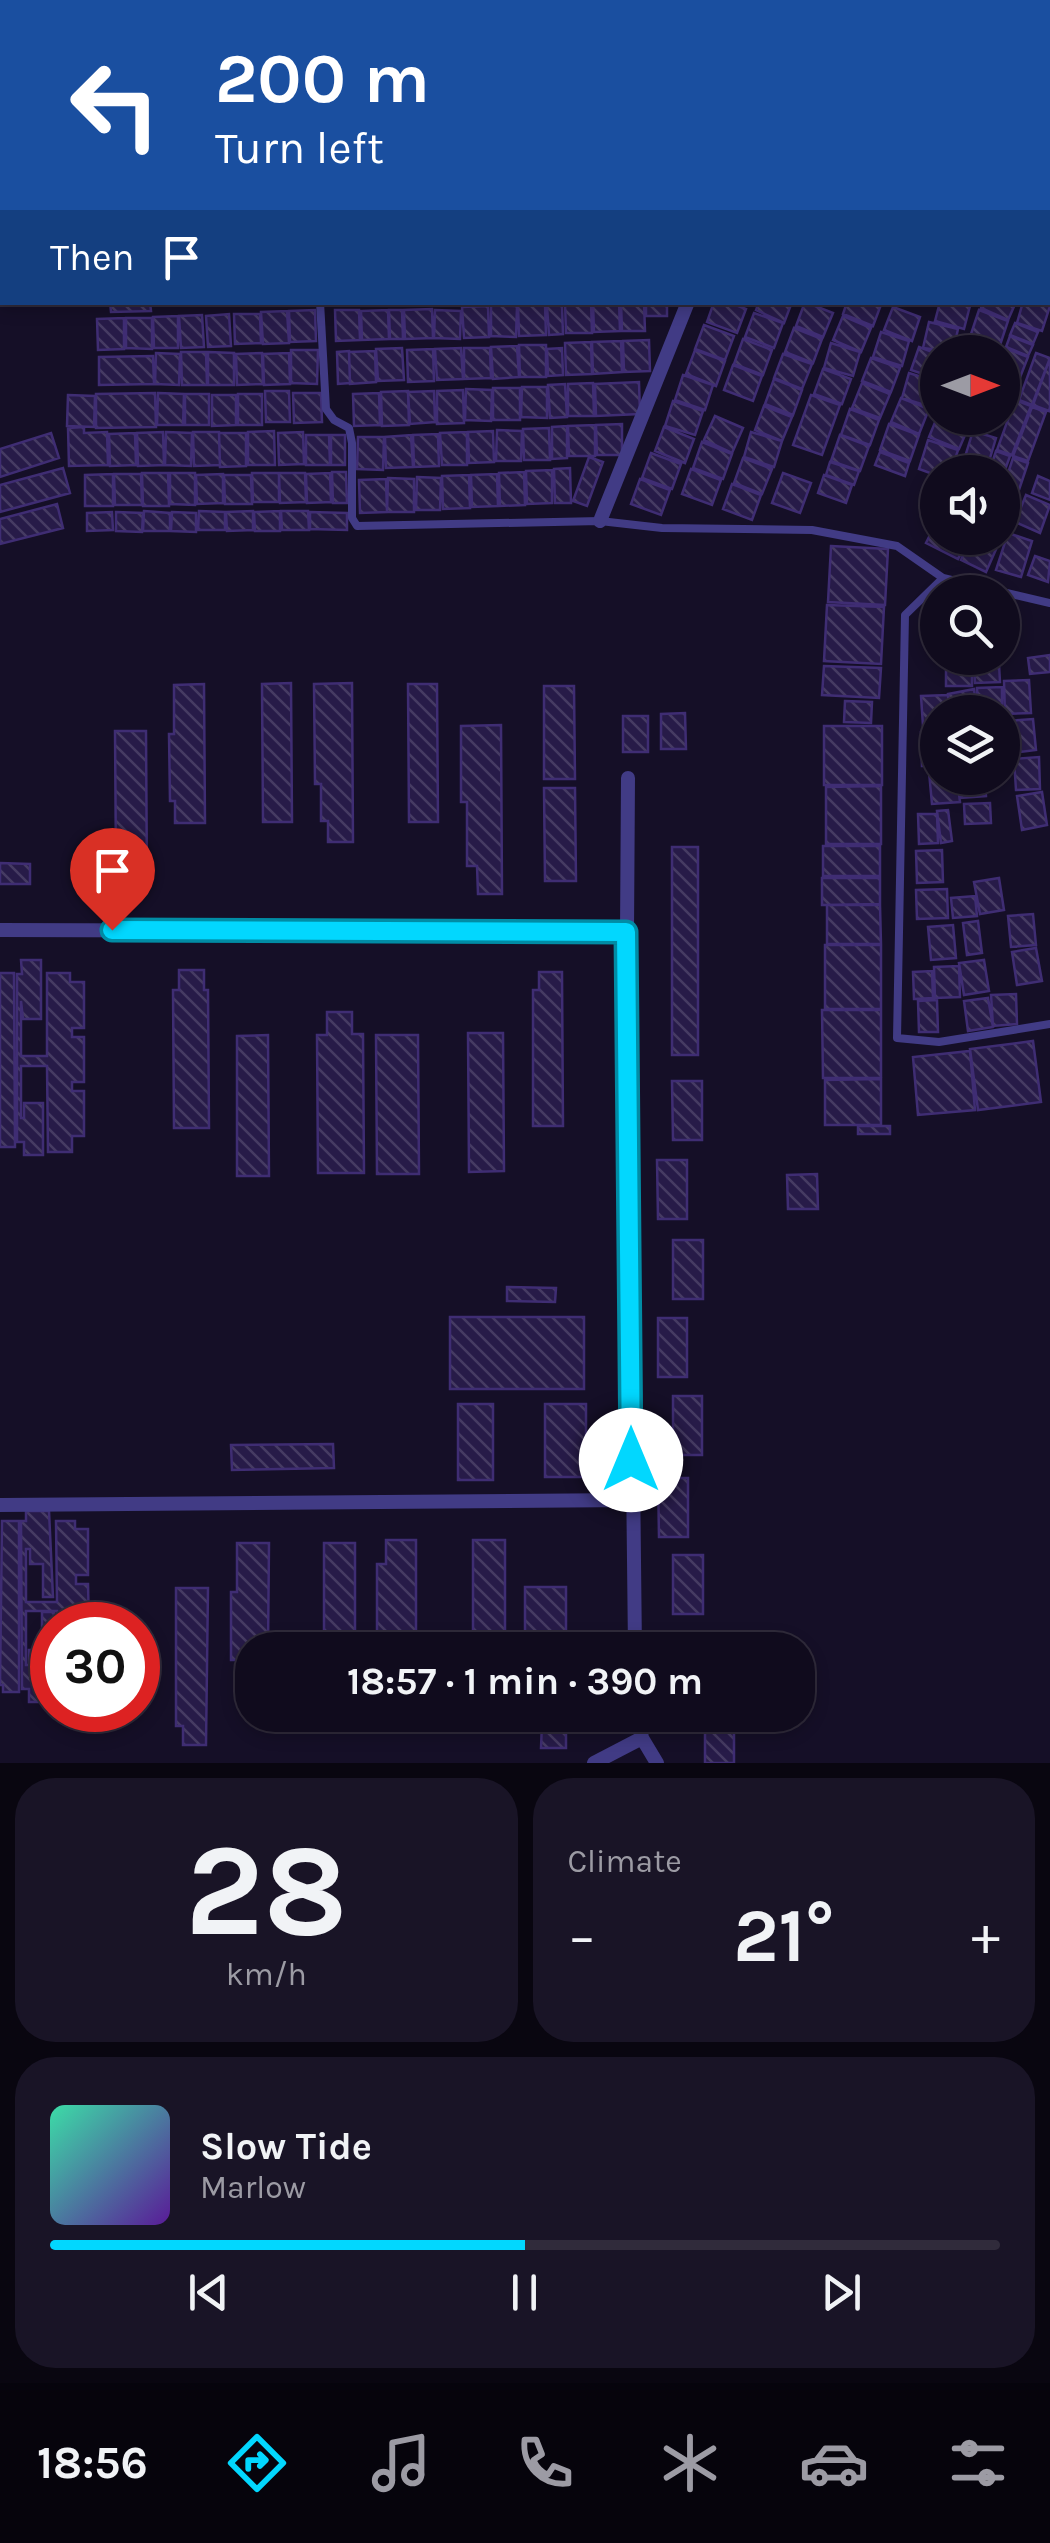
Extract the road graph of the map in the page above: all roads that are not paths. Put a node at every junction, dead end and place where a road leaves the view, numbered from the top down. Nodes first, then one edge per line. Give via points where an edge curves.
1 (320, 305) edge
2 (687, 305) edge
3 (600, 521) junction
4 (939, 575) edge
5 (1020, 596) edge
6 (920, 600) edge
7 (1050, 603) edge
8 (628, 778) dead end
9 (0, 930) edge
10 (626, 932) junction
11 (1050, 1024) edge
12 (631, 1500) junction
13 (0, 1505) edge
14 (635, 1632) edge
15 (641, 1732) edge
16 (642, 1738) junction
17 (594, 1763) edge
18 (658, 1763) edge

1 - 3 lane via 326,408 349,428 357,526
2 - 3 street
3 - 4 lane via 812,530 897,546
5 - 7 lane
6 - 11 lane via 904,615 897,1038 939,1042
8 - 10 street
9 - 10 street
10 - 12 street
12 - 13 street
12 - 14 street
15 - 16 street
16 - 17 street
16 - 18 street

